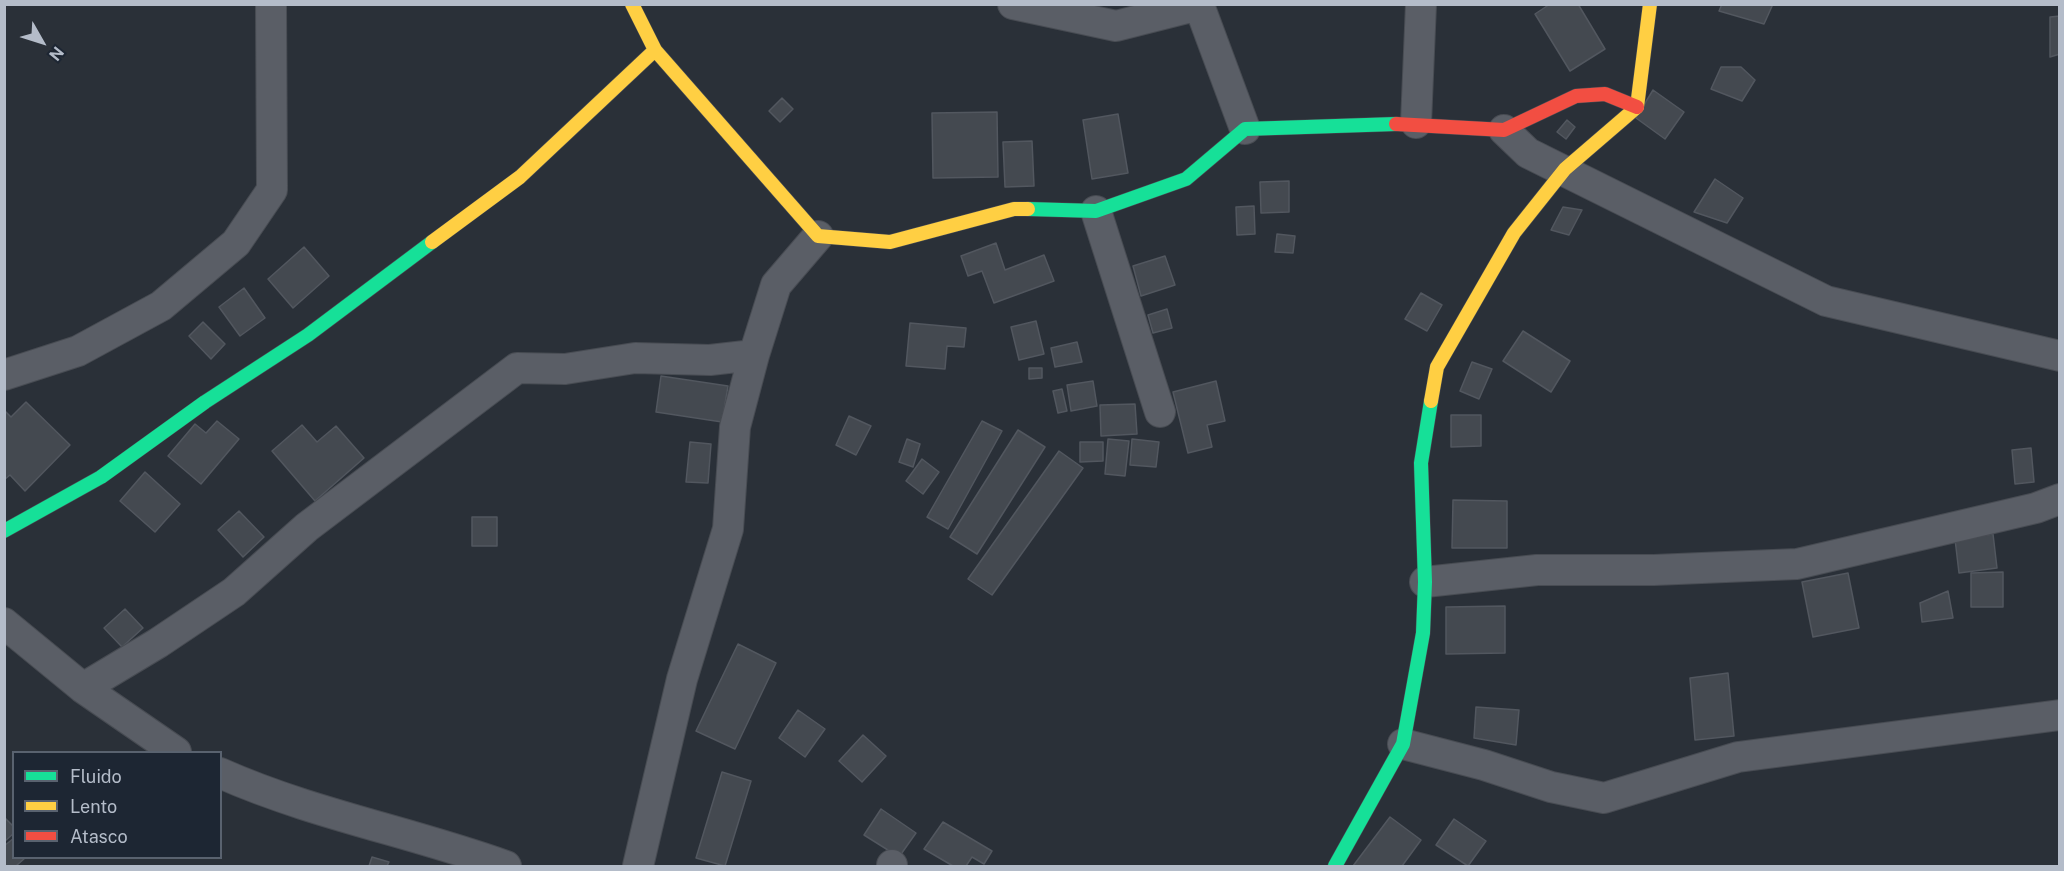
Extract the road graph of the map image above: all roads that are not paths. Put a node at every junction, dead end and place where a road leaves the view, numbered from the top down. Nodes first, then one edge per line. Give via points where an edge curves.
1 (271, 4) edge
2 (632, 4) edge
3 (1013, 4) edge
4 (1421, 4) edge
5 (1650, 4) edge
6 (1199, 5) edge
7 (655, 50) junction
8 (1637, 107) junction
9 (1416, 123) junction
10 (1245, 129) junction
11 (1504, 130) junction
12 (1565, 169) junction
13 (1096, 212) junction
14 (818, 236) junction
15 (754, 355) junction
16 (2060, 356) edge
17 (4, 375) edge
18 (1160, 412) dead end
19 (2060, 499) edge
20 (4, 531) edge
21 (1425, 582) junction
22 (4, 623) edge
23 (83, 688) junction
24 (2060, 715) edge
25 (1403, 744) junction
26 (173, 751) edge
27 (222, 774) edge
28 (506, 867) edge
29 (638, 867) edge
30 (1335, 867) edge

1 - 17 street via 272,190 236,243 160,306 78,351
2 - 7 street
3 - 6 street via 1116,26
4 - 9 street
5 - 8 street
6 - 10 street
7 - 14 street
7 - 20 street via 520,177 309,335 205,402 100,477
8 - 11 street via 1605,94 1576,96
8 - 12 street
9 - 10 street
9 - 11 street
10 - 13 street via 1186,179
11 - 12 street via 1528,153
12 - 16 street via 1826,301
12 - 21 street via 1514,232 1437,367 1420,463
13 - 14 street via 1014,209 890,242
13 - 18 street
14 - 15 street via 776,285
15 - 23 street via 710,360 635,358 566,369 516,368 307,527 234,592
15 - 29 street via 735,427 728,529 682,679
19 - 21 street via 1797,564 1537,570
21 - 25 street via 1423,633
22 - 23 street
23 - 26 street
24 - 25 street via 1738,757 1604,798
25 - 30 street
27 - 28 street via 350,820

